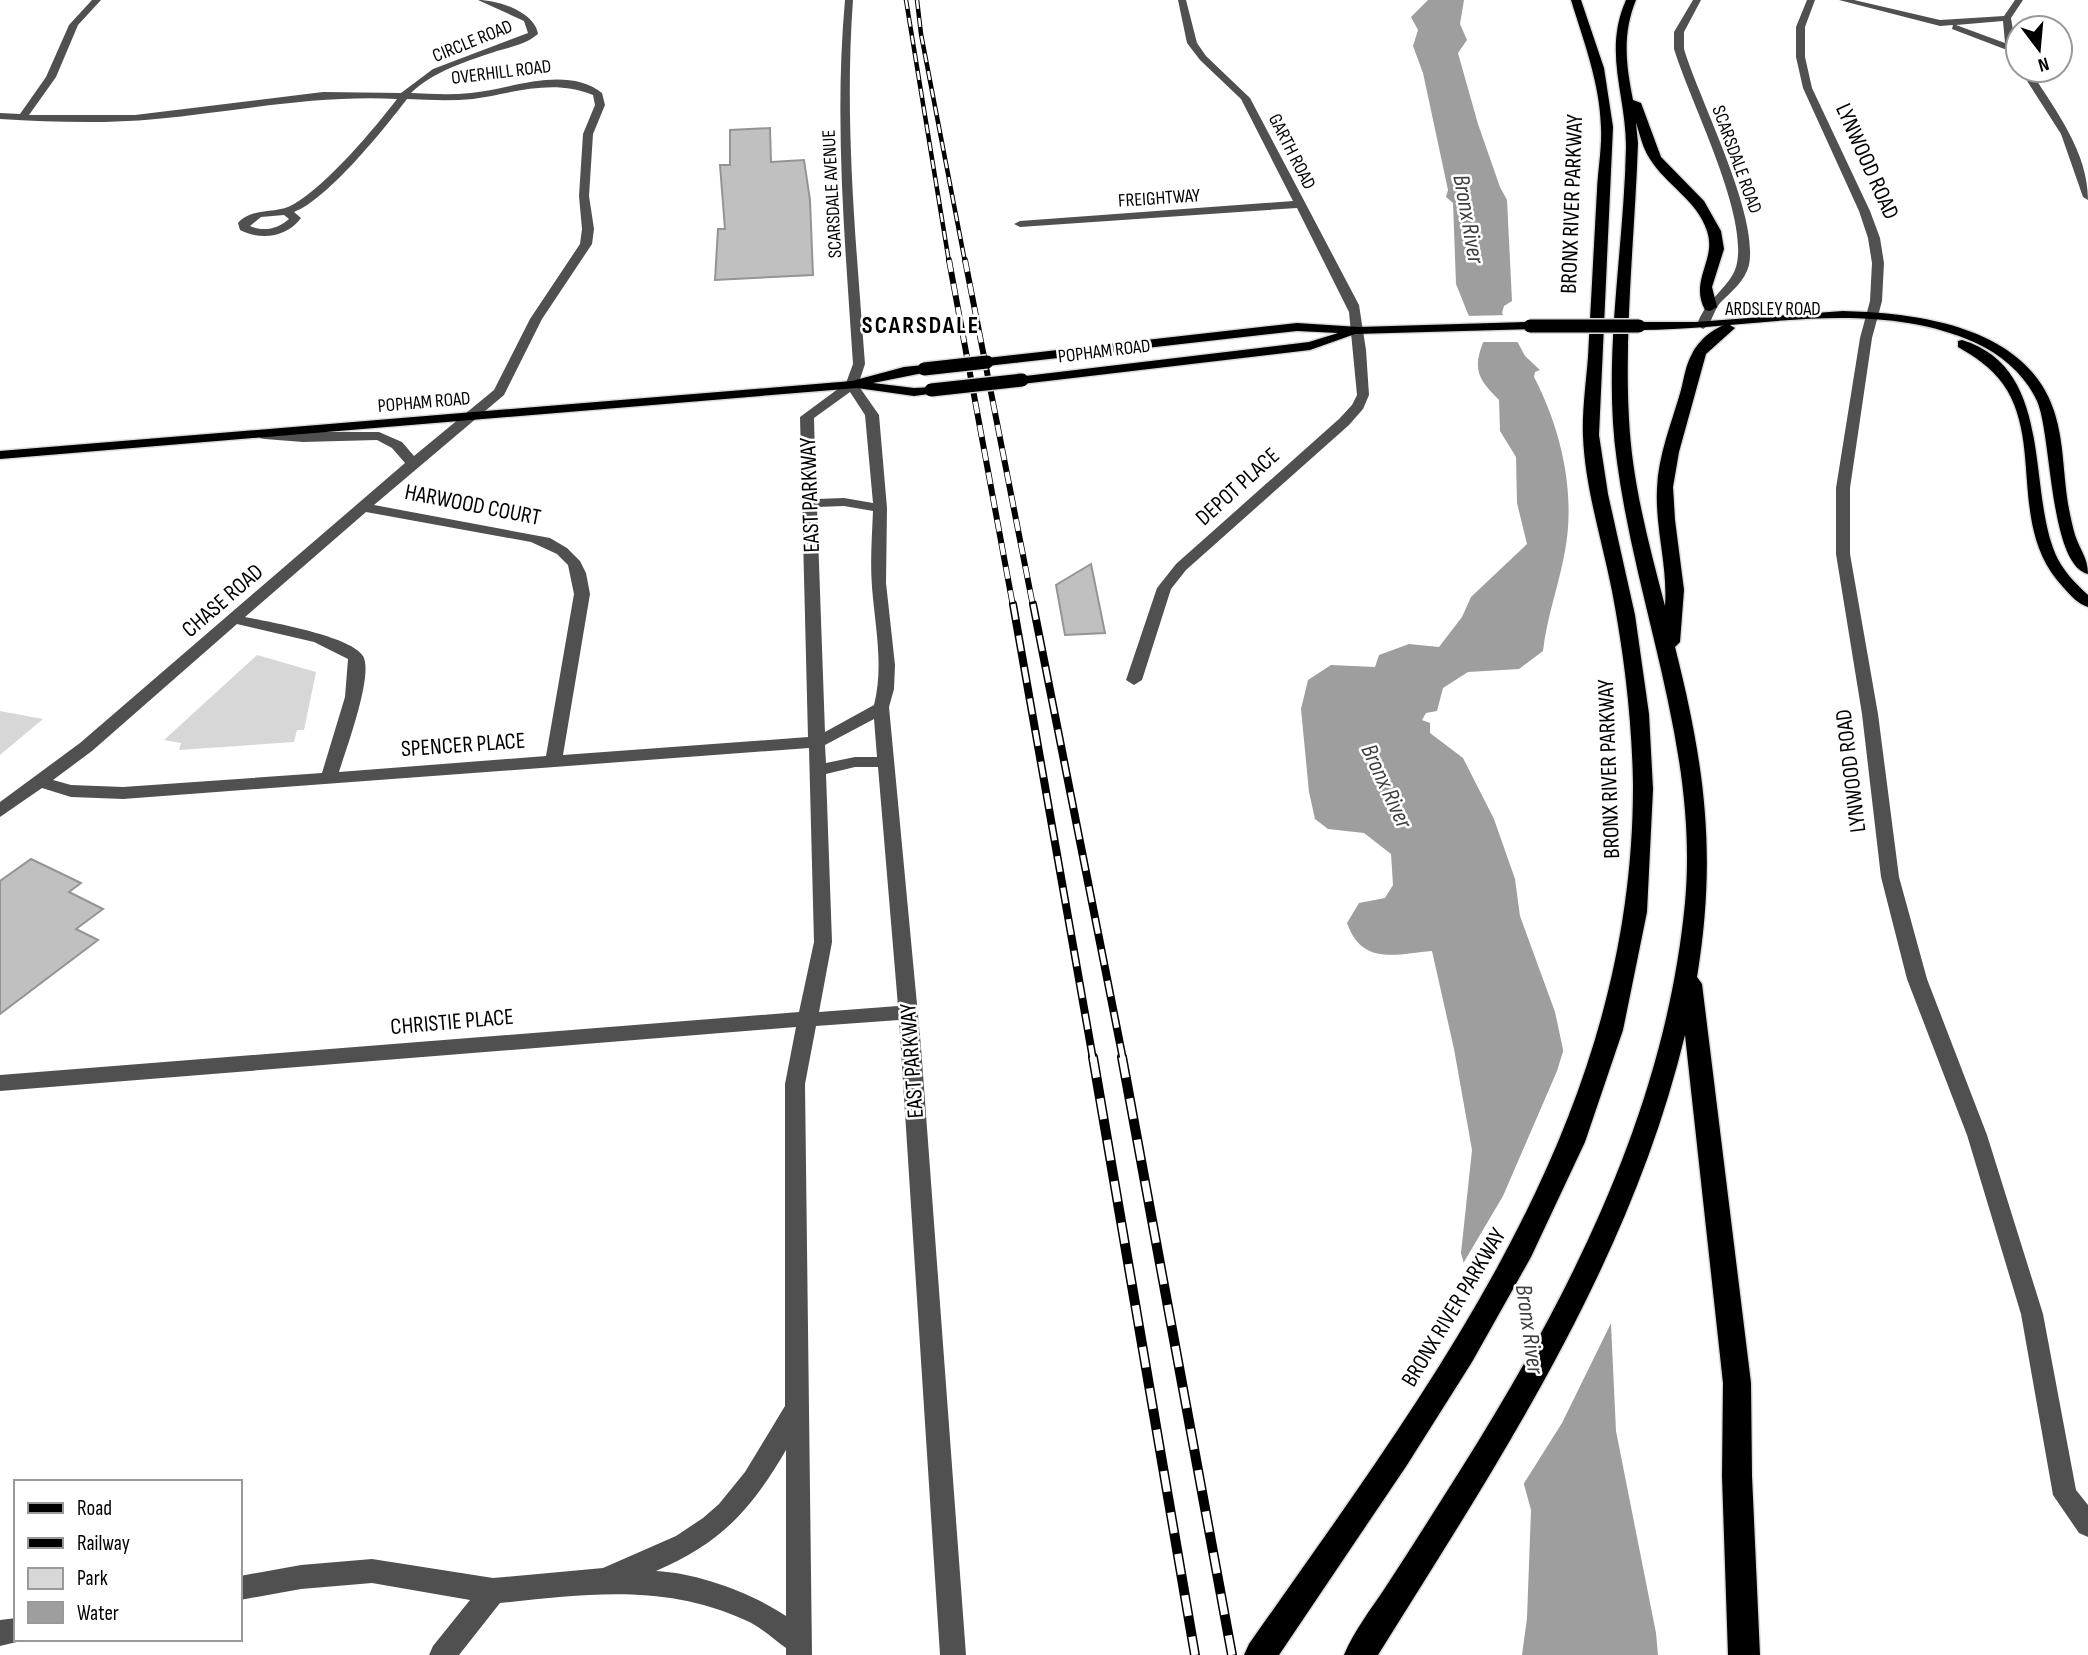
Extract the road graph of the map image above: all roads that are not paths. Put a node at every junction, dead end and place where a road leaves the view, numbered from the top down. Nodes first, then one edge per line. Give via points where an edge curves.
1 (97, 0) edge
2 (482, 0) edge
3 (849, 0) edge
4 (1182, 0) edge
5 (1576, 0) edge
6 (1631, 0) edge
7 (1697, 0) edge
8 (1811, 0) edge
9 (1843, 0) edge
10 (2004, 18) edge
11 (1940, 23) junction
12 (2004, 46) edge
13 (1625, 82) junction
14 (2034, 84) edge
15 (405, 96) junction
16 (0, 116) edge
17 (23, 118) junction
18 (2088, 197) edge
19 (1301, 204) junction
20 (288, 213) dead end
21 (1020, 224) dead end
22 (1710, 307) junction
23 (1873, 320) junction
24 (1703, 325) junction
25 (1728, 328) junction
26 (1359, 331) junction
27 (852, 384) junction
28 (468, 417) junction
29 (265, 435) junction
30 (0, 455) edge
31 (413, 463) junction
32 (809, 503) junction
33 (363, 507) junction
34 (880, 508) junction
35 (2088, 570) edge
36 (2088, 602) edge
37 (234, 619) junction
38 (1669, 662) junction
39 (1134, 680) dead end
40 (881, 707) junction
41 (817, 742) junction
42 (554, 761) junction
43 (886, 762) junction
44 (818, 770) junction
45 (329, 776) junction
46 (40, 782) junction
47 (0, 811) edge
48 (1689, 966) junction
49 (908, 1012) junction
50 (807, 1019) junction
51 (0, 1083) edge
52 (797, 1407) junction
53 (2088, 1525) edge
54 (603, 1580) junction
55 (242, 1588) edge
56 (493, 1591) junction
57 (799, 1648) edge
58 (442, 1655) edge
59 (953, 1655) edge
60 (1260, 1655) edge
61 (1360, 1655) edge
62 (1744, 1655) edge

1 - 17 street via 69,29 53,73
2 - 15 street, CIRCLE ROAD via 527,19 533,34 446,66
3 - 27 street, SCARSDALE AVENUE via 844,146 859,358
4 - 19 street, GARTH ROAD via 1192,43 1245,98
5 - 60 highway, BRONX RIVER PARKWAY via 1598,68 1606,127 1591,435 1628,627 1642,746 1643,861 1624,984 1573,1145 1541,1218 1446,1379
6 - 13 highway via 1619,41
7 - 22 street, SCARSDALE ROAD via 1679,32 1679,49 1731,192 1746,252 1738,279
8 - 23 street, LYNWOOD ROAD via 1799,34 1800,57 1811,97 1874,238 1878,270
9 - 11 street
10 - 11 street
11 - 12 street
13 - 22 highway via 1655,158 1699,204 1714,231 1717,249 1705,287
13 - 38 highway via 1632,143 1621,426 1629,492
14 - 18 street via 2066,134
15 - 17 street, OVERHILL ROAD via 302,97 116,119
15 - 20 street, CIRCLE ROAD via 330,178
15 - 28 street, OVERHILL ROAD via 481,95 558,82 587,87 600,98 589,134 586,244 536,319 503,386
16 - 17 street, OVERHILL ROAD
19 - 21 street, FREIGHTWAY
19 - 26 street, GARTH ROAD via 1353,305
22 - 24 street, SCARSDALE ROAD
23 - 24 main road, ARDSLEY ROAD
23 - 25 main road, ARDSLEY ROAD via 1763,330
23 - 35 main road, ARDSLEY ROAD via 1915,318 1954,330 1990,345 2022,369 2047,411 2069,543
23 - 36 main road, ARDSLEY ROAD via 1943,336 1978,352 2003,373 2023,410 2048,554
23 - 53 street, LYNWOOD ROAD via 1866,338 1843,488 1843,554 1870,714 1890,877 1917,979 1977,1135 2028,1302 2065,1495
24 - 25 main road, ARDSLEY ROAD
24 - 26 main road, POPHAM ROAD, bridge
25 - 38 highway via 1699,354 1668,471 1665,502 1675,590
26 - 27 main road, POPHAM ROAD, bridge via 1297,327 904,371
26 - 27 main road, POPHAM ROAD, bridge via 1310,346 914,392
26 - 39 street, DEPOT PLACE via 1360,405 1181,567 1164,588
27 - 28 main road, POPHAM ROAD
27 - 32 street, EAST PARKWAY via 807,417
27 - 34 street, EAST PARKWAY via 872,415
28 - 29 main road, POPHAM ROAD
28 - 31 street, CHASE ROAD
29 - 30 main road, POPHAM ROAD
29 - 31 street via 379,436 397,445
31 - 33 street, CHASE ROAD
32 - 34 street
32 - 41 street, EAST PARKWAY
33 - 37 street, CHASE ROAD
33 - 42 street, HARWOOD COURT via 534,538 556,546 574,561 582,594
34 - 40 street, EAST PARKWAY via 879,583 887,665
37 - 45 street via 332,643 356,658 357,681
37 - 46 street, CHASE ROAD
38 - 48 highway via 1687,743 1698,835
40 - 41 street, SPENCER PLACE
40 - 43 street, EAST PARKWAY
41 - 42 street, SPENCER PLACE
41 - 44 street, EAST PARKWAY
42 - 45 street, SPENCER PLACE
43 - 44 street via 855,762
43 - 49 street, EAST PARKWAY
44 - 50 street, EAST PARKWAY via 822,942
45 - 46 street, SPENCER PLACE via 123,793 71,791
46 - 47 street, CHASE ROAD
48 - 61 highway via 1664,1077 1637,1160 1582,1288 1504,1428
48 - 62 highway via 1737,1383
49 - 50 street, CHRISTIE PLACE
49 - 59 street, EAST PARKWAY
50 - 51 street, CHRISTIE PLACE
50 - 52 street, EAST PARKWAY via 795,1084
52 - 54 street via 755,1480 712,1527 694,1540
52 - 57 street, EAST PARKWAY
54 - 56 street
54 - 57 street via 675,1584 754,1610
55 - 56 street via 372,1571
56 - 58 street

